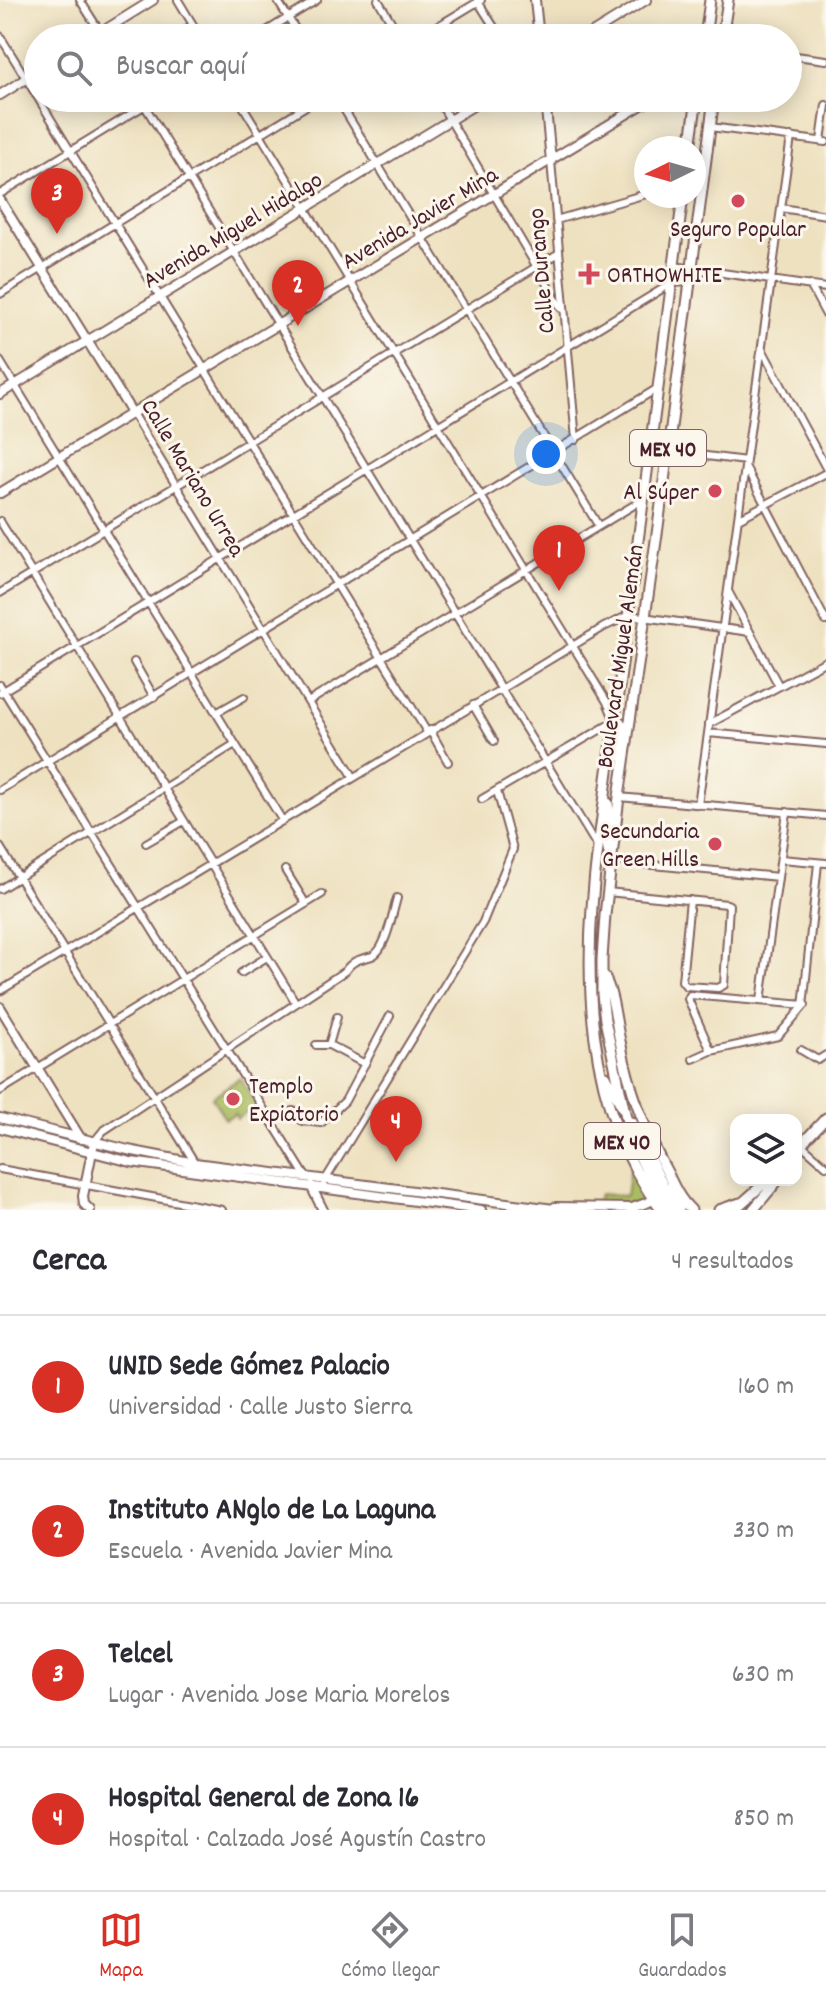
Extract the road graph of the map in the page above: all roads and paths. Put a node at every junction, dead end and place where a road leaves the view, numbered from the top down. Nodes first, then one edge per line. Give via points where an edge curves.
1 (80, 0) edge
2 (153, 0) edge
3 (178, 0) edge
4 (277, 0) edge
5 (317, 0) edge
6 (378, 0) edge
7 (535, 0) edge
8 (646, 0) edge
9 (710, 0) edge
10 (728, 0) edge
11 (479, 1) edge
12 (634, 3) edge
13 (288, 18) junction
14 (92, 24) edge
15 (116, 24) edge
16 (192, 24) edge
17 (278, 24) edge
18 (292, 24) edge
19 (393, 24) edge
20 (441, 24) edge
21 (493, 24) edge
22 (538, 24) edge
23 (604, 24) edge
24 (707, 24) edge
25 (724, 24) edge
26 (0, 36) edge
27 (802, 57) edge
28 (826, 60) edge
29 (24, 75) edge
30 (24, 79) edge
31 (0, 95) edge
32 (826, 105) edge
33 (46, 112) edge
34 (134, 112) edge
35 (148, 112) edge
36 (247, 112) edge
37 (296, 112) edge
38 (346, 112) edge
39 (445, 112) edge
40 (463, 112) edge
41 (630, 112) edge
42 (695, 112) edge
43 (711, 112) edge
44 (546, 113) edge
45 (450, 120) junction
46 (710, 127) junction
47 (260, 134) junction
48 (692, 136) edge
49 (791, 137) junction
50 (824, 142) edge
51 (70, 151) junction
52 (551, 161) junction
53 (378, 164) junction
54 (188, 178) junction
55 (0, 194) edge
56 (495, 194) junction
57 (634, 197) edge
58 (0, 200) edge
59 (305, 208) junction
60 (681, 208) edge
61 (781, 208) junction
62 (826, 215) edge
63 (556, 220) junction
64 (115, 223) junction
65 (423, 238) junction
66 (233, 252) junction
67 (559, 253) junction
68 (538, 266) junction
69 (674, 266) junction
70 (42, 268) junction
71 (691, 269) junction
72 (771, 280) junction
73 (350, 282) junction
74 (689, 282) junction
75 (672, 283) junction
76 (810, 285) junction
77 (826, 288) edge
78 (0, 294) edge
79 (160, 297) junction
80 (467, 309) junction
81 (564, 313) junction
82 (826, 315) edge
83 (278, 325) junction
84 (87, 341) junction
85 (567, 348) junction
86 (762, 349) junction
87 (394, 353) junction
88 (0, 361) edge
89 (205, 370) junction
90 (511, 382) junction
91 (15, 386) junction
92 (658, 388) junction
93 (0, 394) edge
94 (322, 398) junction
95 (132, 413) junction
96 (439, 427) junction
97 (576, 440) junction
98 (249, 442) junction
99 (667, 451) junction
100 (554, 453) junction
101 (59, 457) junction
102 (746, 464) junction
103 (366, 470) junction
104 (826, 471) edge
105 (176, 486) junction
106 (0, 493) edge
107 (482, 497) junction
108 (644, 499) junction
109 (765, 505) junction
110 (293, 515) junction
111 (738, 519) junction
112 (0, 521) edge
113 (598, 525) junction
114 (104, 530) junction
115 (410, 541) junction
116 (221, 559) junction
117 (526, 570) junction
118 (32, 574) junction
119 (337, 586) junction
120 (728, 591) junction
121 (0, 593) edge
122 (148, 603) junction
123 (455, 614) junction
124 (629, 615) junction
125 (645, 617) junction
126 (826, 621) edge
127 (723, 628) junction
128 (264, 630) junction
129 (750, 632) junction
130 (77, 646) junction
131 (572, 646) junction
132 (382, 659) junction
133 (826, 661) edge
134 (134, 662) dead end
135 (192, 674) junction
136 (779, 686) junction
137 (500, 688) junction
138 (1, 689) edge
139 (154, 697) junction
140 (244, 697) dead end
141 (308, 702) junction
142 (473, 705) junction
143 (216, 713) junction
144 (120, 717) junction
145 (615, 721) junction
146 (709, 724) junction
147 (428, 731) junction
148 (708, 733) junction
149 (494, 741) dead end
150 (235, 744) junction
151 (826, 744) edge
152 (47, 762) junction
153 (448, 762) dead end
154 (545, 762) junction
155 (623, 767) junction
156 (353, 776) junction
157 (163, 787) junction
158 (0, 790) edge
159 (497, 791) junction
160 (605, 797) junction
161 (619, 797) junction
162 (482, 799) dead end
163 (698, 805) junction
164 (787, 812) junction
165 (826, 816) edge
166 (282, 820) junction
167 (184, 821) junction
168 (92, 833) junction
169 (146, 843) dead end
170 (0, 847) edge
171 (598, 848) junction
172 (781, 859) junction
173 (611, 861) junction
174 (210, 863) junction
175 (822, 863) edge
176 (285, 870) dead end
177 (778, 877) junction
178 (19, 878) junction
179 (0, 889) edge
180 (607, 892) junction
181 (322, 894) dead end
182 (397, 898) dead end
183 (690, 900) junction
184 (306, 904) junction
185 (138, 907) junction
186 (254, 935) junction
187 (65, 952) junction
188 (267, 957) junction
189 (602, 972) junction
190 (241, 973) dead end
191 (183, 979) junction
192 (0, 991) edge
193 (761, 1001) junction
194 (296, 1003) junction
195 (805, 1005) junction
196 (0, 1007) edge
197 (390, 1016) dead end
198 (337, 1017) dead end
199 (109, 1024) junction
200 (316, 1045) dead end
201 (329, 1045) junction
202 (226, 1049) junction
203 (801, 1050) dead end
204 (711, 1051) junction
205 (826, 1055) edge
206 (693, 1059) dead end
207 (365, 1064) junction
208 (601, 1065) junction
209 (38, 1068) junction
210 (0, 1091) edge
211 (154, 1097) junction
212 (626, 1115) junction
213 (313, 1116) dead end
214 (0, 1118) edge
215 (826, 1118) edge
216 (0, 1128) edge
217 (81, 1139) junction
218 (802, 1145) edge
219 (92, 1148) junction
220 (195, 1163) junction
221 (651, 1164) junction
222 (663, 1165) junction
223 (826, 1166) edge
224 (0, 1169) edge
225 (306, 1177) junction
226 (325, 1179) junction
227 (86, 1183) junction
228 (763, 1186) edge
229 (773, 1186) edge
230 (312, 1188) junction
231 (322, 1189) junction
232 (645, 1189) junction
233 (471, 1199) junction
234 (749, 1201) edge
235 (651, 1206) edge
236 (548, 1208) junction
237 (470, 1209) edge
238 (665, 1209) edge
239 (90, 1210) edge
240 (222, 1210) edge
241 (323, 1210) edge
242 (481, 1210) edge
243 (562, 1210) edge
244 (679, 1210) edge
245 (691, 1210) edge
246 (719, 1210) edge
247 (734, 1210) edge
248 (753, 1210) edge

1 - 14 street
2 - 15 main road
3 - 16 street
4 - 13 street
5 - 13 street
6 - 19 street
7 - 22 main road
8 - 12 main road
9 - 24 highway
10 - 25 highway
11 - 20 street
11 - 21 street
12 - 23 main road
13 - 17 street
13 - 18 street
26 - 29 street
27 - 28 street
30 - 31 main road
32 - 50 street
33 - 51 street
34 - 51 street
35 - 54 street
36 - 47 street
37 - 47 street
38 - 53 street
39 - 45 street
40 - 45 main road, Avenida Miguel Hidalgo
41 - 52 main road, Avenida Javier Mina
42 - 48 highway
43 - 46 highway, Boulevard Miguel Alemán
44 - 52 main road, Calle Durango
45 - 53 main road, Avenida Miguel Hidalgo
45 - 56 street
46 - 49 street
46 - 71 highway, Boulevard Miguel Alemán / MEX 40
47 - 54 street
47 - 59 street
49 - 50 street
49 - 61 street
51 - 55 street
51 - 64 street
52 - 56 main road, Avenida Javier Mina
52 - 63 street, Calle Durango
53 - 59 main road, Avenida Miguel Hidalgo
53 - 65 street
54 - 64 street
54 - 66 street
56 - 65 main road, Avenida Javier Mina
56 - 68 street
57 - 63 street
58 - 70 main road, Calle Mariano Urrea
59 - 66 main road, Avenida Miguel Hidalgo
59 - 73 street
60 - 69 highway, Boulevard Miguel Alemán / MEX 40
61 - 62 street
61 - 72 street
63 - 67 street, Calle Durango
64 - 70 street
64 - 79 street
65 - 73 main road, Avenida Javier Mina
65 - 80 street
66 - 79 main road, Avenida Miguel Hidalgo
66 - 83 street
67 - 68 street
67 - 81 street, Calle Durango
68 - 80 street
68 - 81 street
69 - 71 street
69 - 75 highway, Boulevard Miguel Alemán / MEX 40
70 - 78 street
70 - 84 main road, Calle Mariano Urrea
71 - 72 street
71 - 74 highway, Boulevard Miguel Alemán / MEX 40
72 - 76 street
72 - 86 street
73 - 83 main road, Avenida Javier Mina
73 - 87 street
74 - 75 street
74 - 99 highway, Boulevard Miguel Alemán / MEX 40
75 - 85 street
75 - 92 highway, Boulevard Miguel Alemán / MEX 40
76 - 77 street
76 - 82 street
79 - 84 main road, Avenida Miguel Hidalgo
79 - 89 street
80 - 87 street
80 - 90 street
81 - 85 street, Calle Durango
83 - 89 main road, Avenida Javier Mina
83 - 94 street
84 - 91 main road, Avenida Miguel Hidalgo
84 - 95 main road, Calle Mariano Urrea
85 - 90 street
85 - 97 street, Calle Durango
86 - 102 street
86 - 104 street
87 - 94 street
87 - 96 street
88 - 91 street
89 - 95 main road, Avenida Javier Mina
89 - 98 street
90 - 96 street
90 - 100 street
91 - 93 main road, Avenida Miguel Hidalgo
91 - 101 street
92 - 97 street
92 - 108 highway, Boulevard Miguel Alemán / MEX 40
94 - 98 street
94 - 103 street
95 - 101 main road, Avenida Javier Mina
95 - 105 street, Calle Mariano Urrea
96 - 103 street
96 - 107 street
97 - 100 street
98 - 105 street
98 - 110 street
99 - 102 street
99 - 125 highway, Boulevard Miguel Alemán / MEX 40
100 - 107 street
100 - 113 street
101 - 106 main road, Avenida Javier Mina
101 - 114 street
102 - 109 street
102 - 111 street
103 - 110 street
103 - 115 street
104 - 109 street
105 - 114 street
105 - 116 street, Calle Mariano Urrea
107 - 115 street
107 - 117 street
108 - 113 street
108 - 124 highway, Boulevard Miguel Alemán / MEX 40
109 - 111 street
109 - 126 street
110 - 116 street
110 - 119 street
111 - 120 street
112 - 118 street
113 - 117 street
114 - 118 street
114 - 122 street
115 - 119 street
115 - 123 street
116 - 122 street
116 - 128 street, Calle Mariano Urrea
117 - 123 street
117 - 131 street
118 - 121 street
118 - 130 street
119 - 128 street
119 - 132 street
120 - 127 street
120 - 129 street
122 - 130 street
122 - 135 street
123 - 132 street
123 - 137 street
124 - 125 street
124 - 131 street
124 - 145 highway, Boulevard Miguel Alemán / MEX 40
125 - 127 street
125 - 155 highway, Boulevard Miguel Alemán / MEX 40
127 - 129 street
127 - 146 street
128 - 135 street
128 - 141 street, Calle Mariano Urrea
129 - 136 street
130 - 138 street
130 - 144 street
131 - 137 street
131 - 145 street
132 - 141 street
132 - 147 street
133 - 136 street
134 - 139 street
135 - 139 street
135 - 143 street
136 - 146 street
137 - 142 street
137 - 154 street
138 - 152 street
139 - 144 street
140 - 143 street
141 - 156 street, Calle Mariano Urrea
142 - 147 street
142 - 149 street
143 - 150 street
144 - 152 street
144 - 157 street
145 - 154 street
145 - 155 highway via 622,726
145 - 160 highway, Boulevard Miguel Alemán / MEX 40
146 - 148 street
147 - 153 street
147 - 156 street
148 - 151 street
148 - 163 street
150 - 157 street
150 - 166 street
152 - 158 street
152 - 168 street
154 - 159 street
154 - 171 street
155 - 161 highway, Boulevard Miguel Alemán / MEX 40
156 - 166 street
157 - 167 street
157 - 168 street
159 - 162 street
159 - 226 street via 513,849 483,922
160 - 171 highway, Boulevard Miguel Alemán / MEX 40
160 - 173 highway via 605,843
161 - 163 street
161 - 173 highway, Boulevard Miguel Alemán / MEX 40
163 - 164 street
164 - 165 street
164 - 172 street
166 - 174 street
167 - 169 street
167 - 174 street
168 - 178 street
168 - 185 street
170 - 178 street
171 - 208 highway, Boulevard Miguel Alemán / MEX 40 via 589,958
172 - 175 street
172 - 177 street
173 - 177 street
173 - 180 highway, Boulevard Miguel Alemán / MEX 40
174 - 185 street
174 - 186 street
175 - 195 street
176 - 184 street
177 - 193 street
178 - 179 street
178 - 187 street
180 - 183 street
180 - 189 highway, Boulevard Miguel Alemán / MEX 40
181 - 184 street
182 - 194 street via 376,953 351,963
183 - 183 street via 729,905 721,987 683,984
184 - 186 street
185 - 187 street
185 - 191 street
186 - 188 street
186 - 191 street
187 - 192 street
187 - 199 street
188 - 190 street
188 - 194 street
189 - 212 highway, Boulevard Miguel Alemán / MEX 40 via 605,1020
189 - 222 highway via 638,1111
191 - 199 street
191 - 202 street
193 - 195 street
193 - 204 street via 688,996
194 - 202 street
195 - 204 street via 778,1036
196 - 209 main road
197 - 207 street
198 - 201 street
199 - 209 street
199 - 211 street
200 - 201 street
201 - 207 street
202 - 211 street
202 - 225 street
203 - 205 street via 818,1060
204 - 206 street
207 - 213 street via 345,1101 321,1123 303,1121 292,1112
208 - 212 highway
208 - 232 highway, Boulevard Miguel Alemán / MEX 40 via 616,1126
209 - 210 street
209 - 217 main road
211 - 219 street via 103,1131
211 - 220 street
212 - 221 highway
212 - 238 highway, Boulevard Miguel Alemán / MEX 40 via 633,1144
214 - 217 main road
215 - 218 highway
216 - 219 main road
217 - 219 main road
218 - 223 street
219 - 220 main road
219 - 227 main road
219 - 230 main road via 131,1162
220 - 225 main road
221 - 222 highway
221 - 244 highway
222 - 245 highway
224 - 227 street
225 - 226 main road
225 - 230 main road
226 - 231 street
226 - 233 main road
227 - 239 main road via 82,1200
227 - 240 street
228 - 234 highway
229 - 248 highway
230 - 231 main road
230 - 241 main road
231 - 237 main road
232 - 235 highway
232 - 238 highway, Boulevard Miguel Alemán / MEX 40
233 - 236 main road
233 - 237 main road
234 - 246 highway
234 - 247 highway
235 - 236 main road
236 - 243 main road
237 - 242 main road

